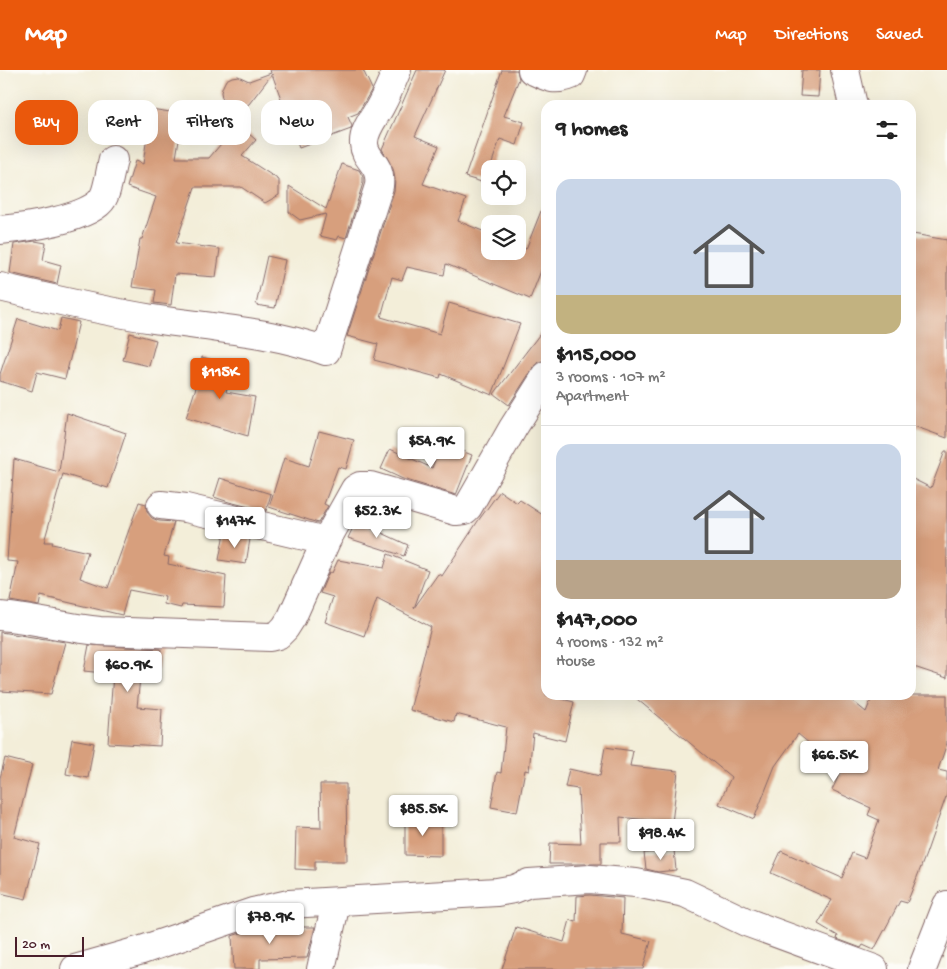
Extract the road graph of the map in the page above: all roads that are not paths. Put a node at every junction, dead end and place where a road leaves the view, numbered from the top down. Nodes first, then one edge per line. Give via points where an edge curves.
1 (397, 70) edge
2 (532, 70) edge
3 (573, 70) edge
4 (845, 70) edge
5 (852, 100) edge
6 (113, 160) dead end
7 (0, 230) edge
8 (0, 287) edge
9 (541, 384) edge
10 (161, 504) dead end
11 (326, 542) junction
12 (0, 616) edge
13 (336, 903) junction
14 (947, 905) edge
15 (75, 969) edge
16 (320, 969) edge
17 (874, 969) edge
18 (922, 969) edge

1 - 8 street via 368,128 364,145 377,168 379,186 326,351 271,335 84,307
2 - 3 street via 552,79 561,79
4 - 5 street
6 - 7 street via 103,199 93,207 74,217 26,228
9 - 11 street via 464,510 360,486 350,497
10 - 11 street
11 - 12 street via 285,628 270,637 93,630
13 - 15 street via 267,908
13 - 16 street
13 - 17 street via 497,892 529,882 590,879 636,882 685,893 746,922
14 - 18 street

